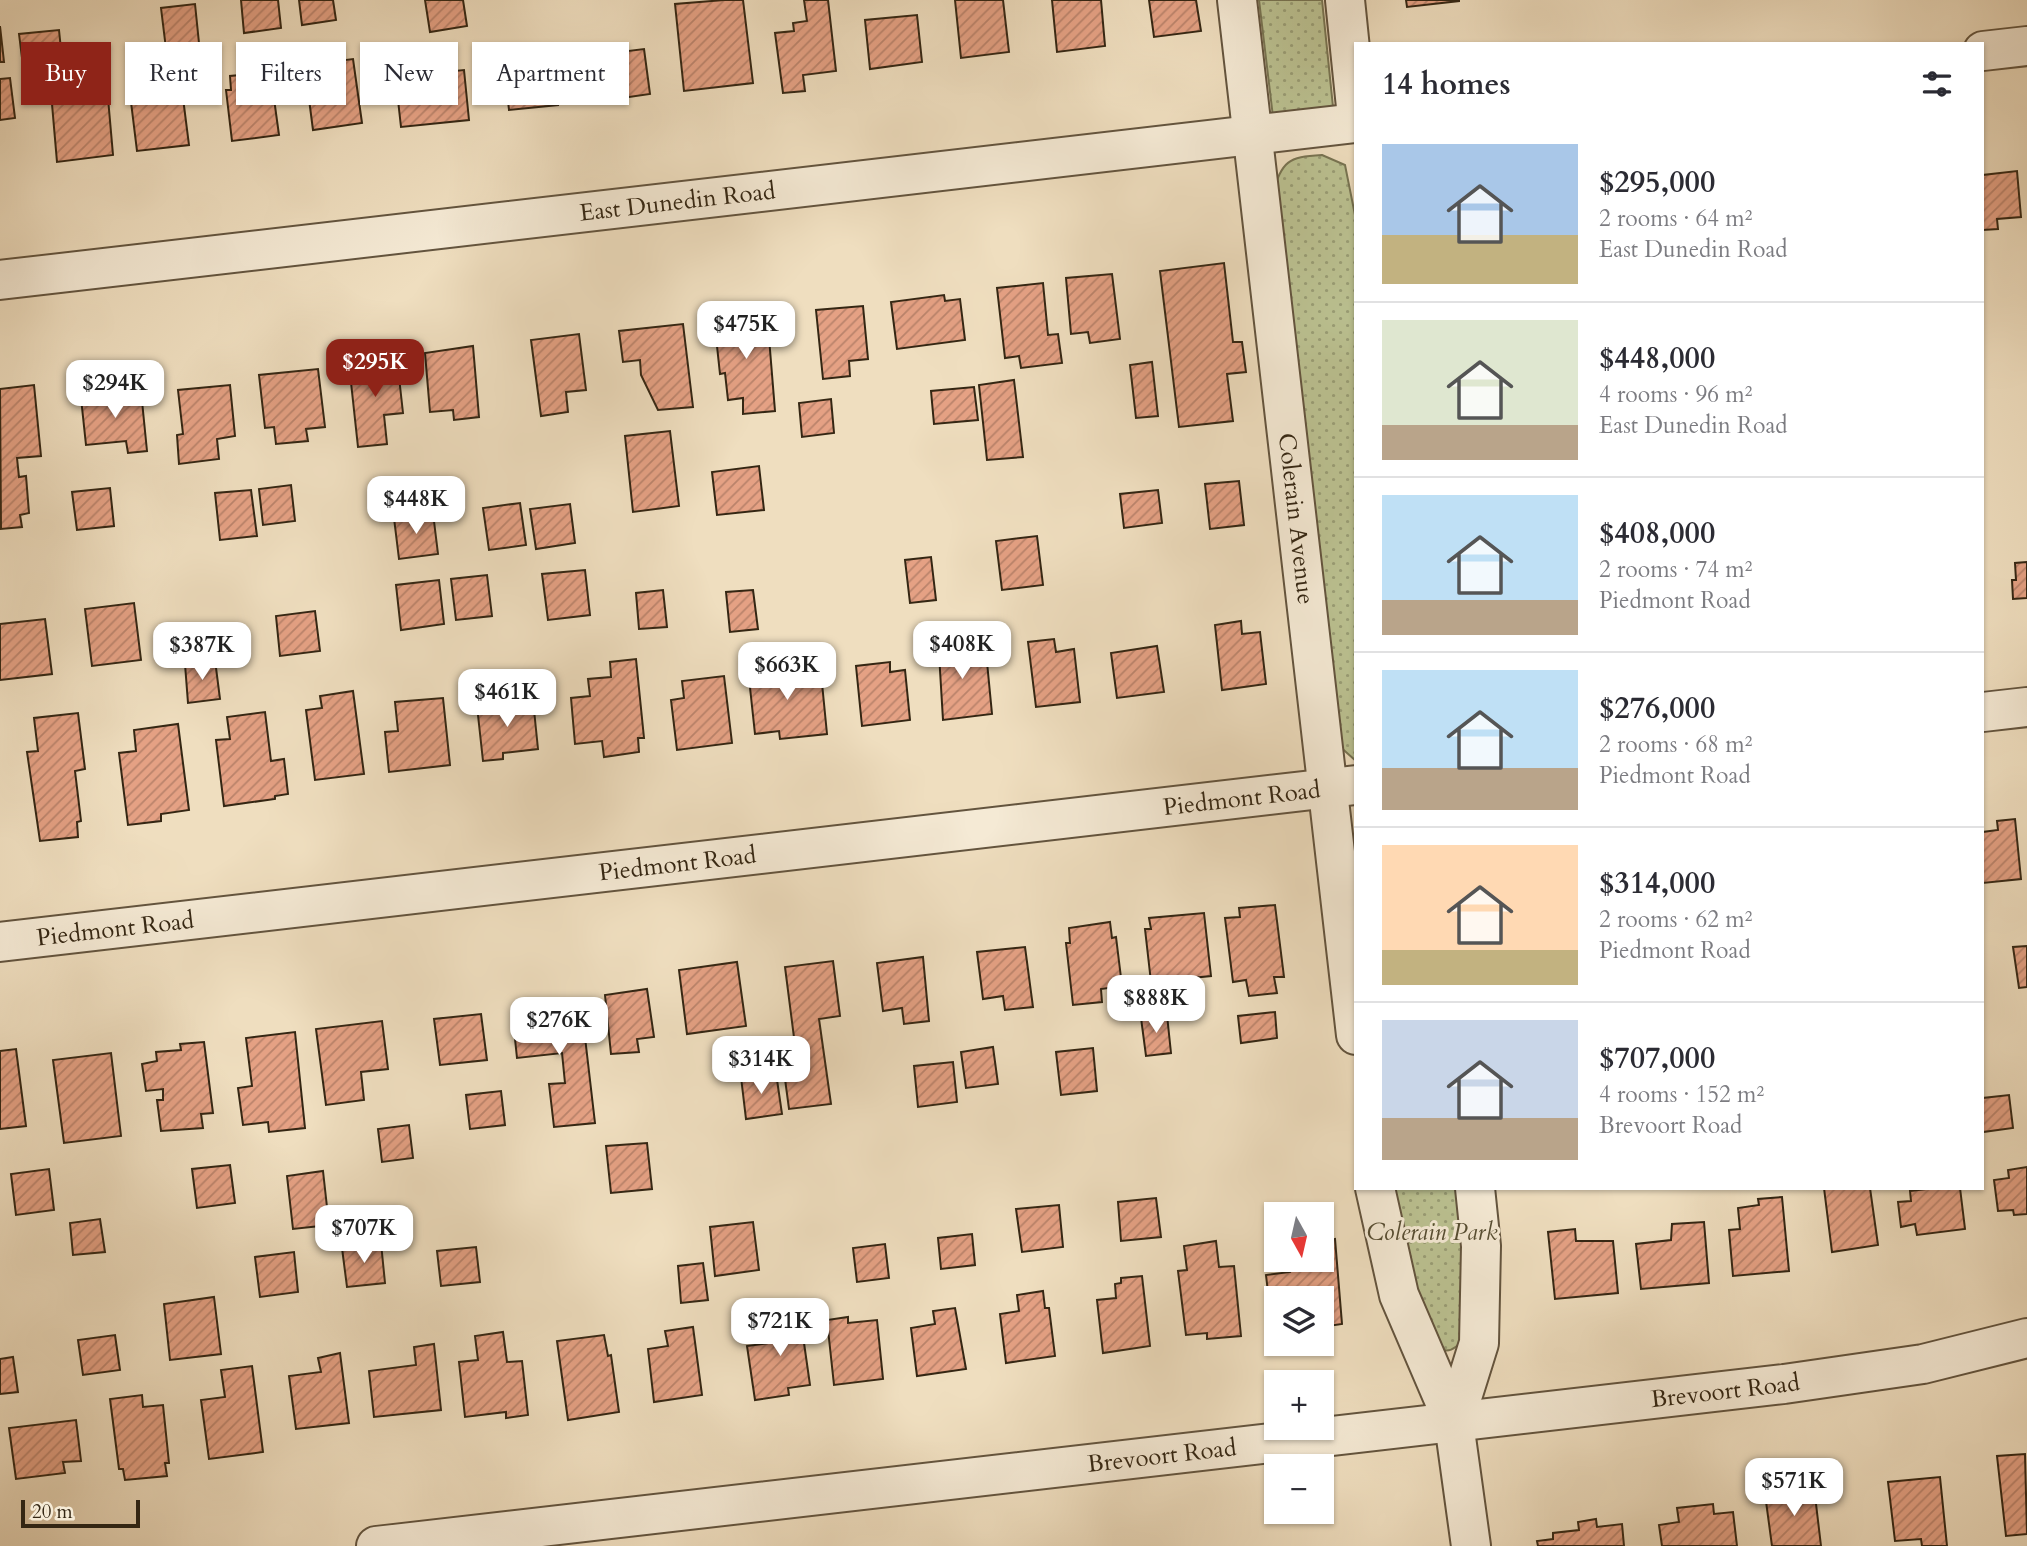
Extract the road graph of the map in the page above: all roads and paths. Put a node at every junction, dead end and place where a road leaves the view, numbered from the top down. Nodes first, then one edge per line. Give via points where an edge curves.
1 (1237, 0) edge
2 (1345, 0) edge
3 (2027, 46) edge
4 (1984, 51) edge
5 (1354, 88) edge
6 (1354, 123) edge
7 (1252, 136) junction
8 (0, 280) edge
9 (2027, 707) edge
10 (1984, 712) edge
11 (1342, 786) edge
12 (0, 942) edge
13 (1354, 999) edge
14 (1375, 1190) edge
15 (1475, 1190) edge
16 (2027, 1338) edge
17 (1454, 1423) junction
18 (376, 1546) edge
19 (1471, 1546) edge

1 - 7 street, Colerain Avenue
2 - 5 street
3 - 4 street
6 - 7 street, East Dunedin Road
7 - 8 street, East Dunedin Road
7 - 11 street, Colerain Avenue
9 - 10 street
11 - 12 street, Piedmont Road
11 - 13 street, Colerain Avenue
14 - 17 street via 1399,1295
15 - 17 street via 1481,1246 1479,1343
16 - 17 street, Brevoort Road via 1923,1364
17 - 18 street, Brevoort Road
17 - 19 street

